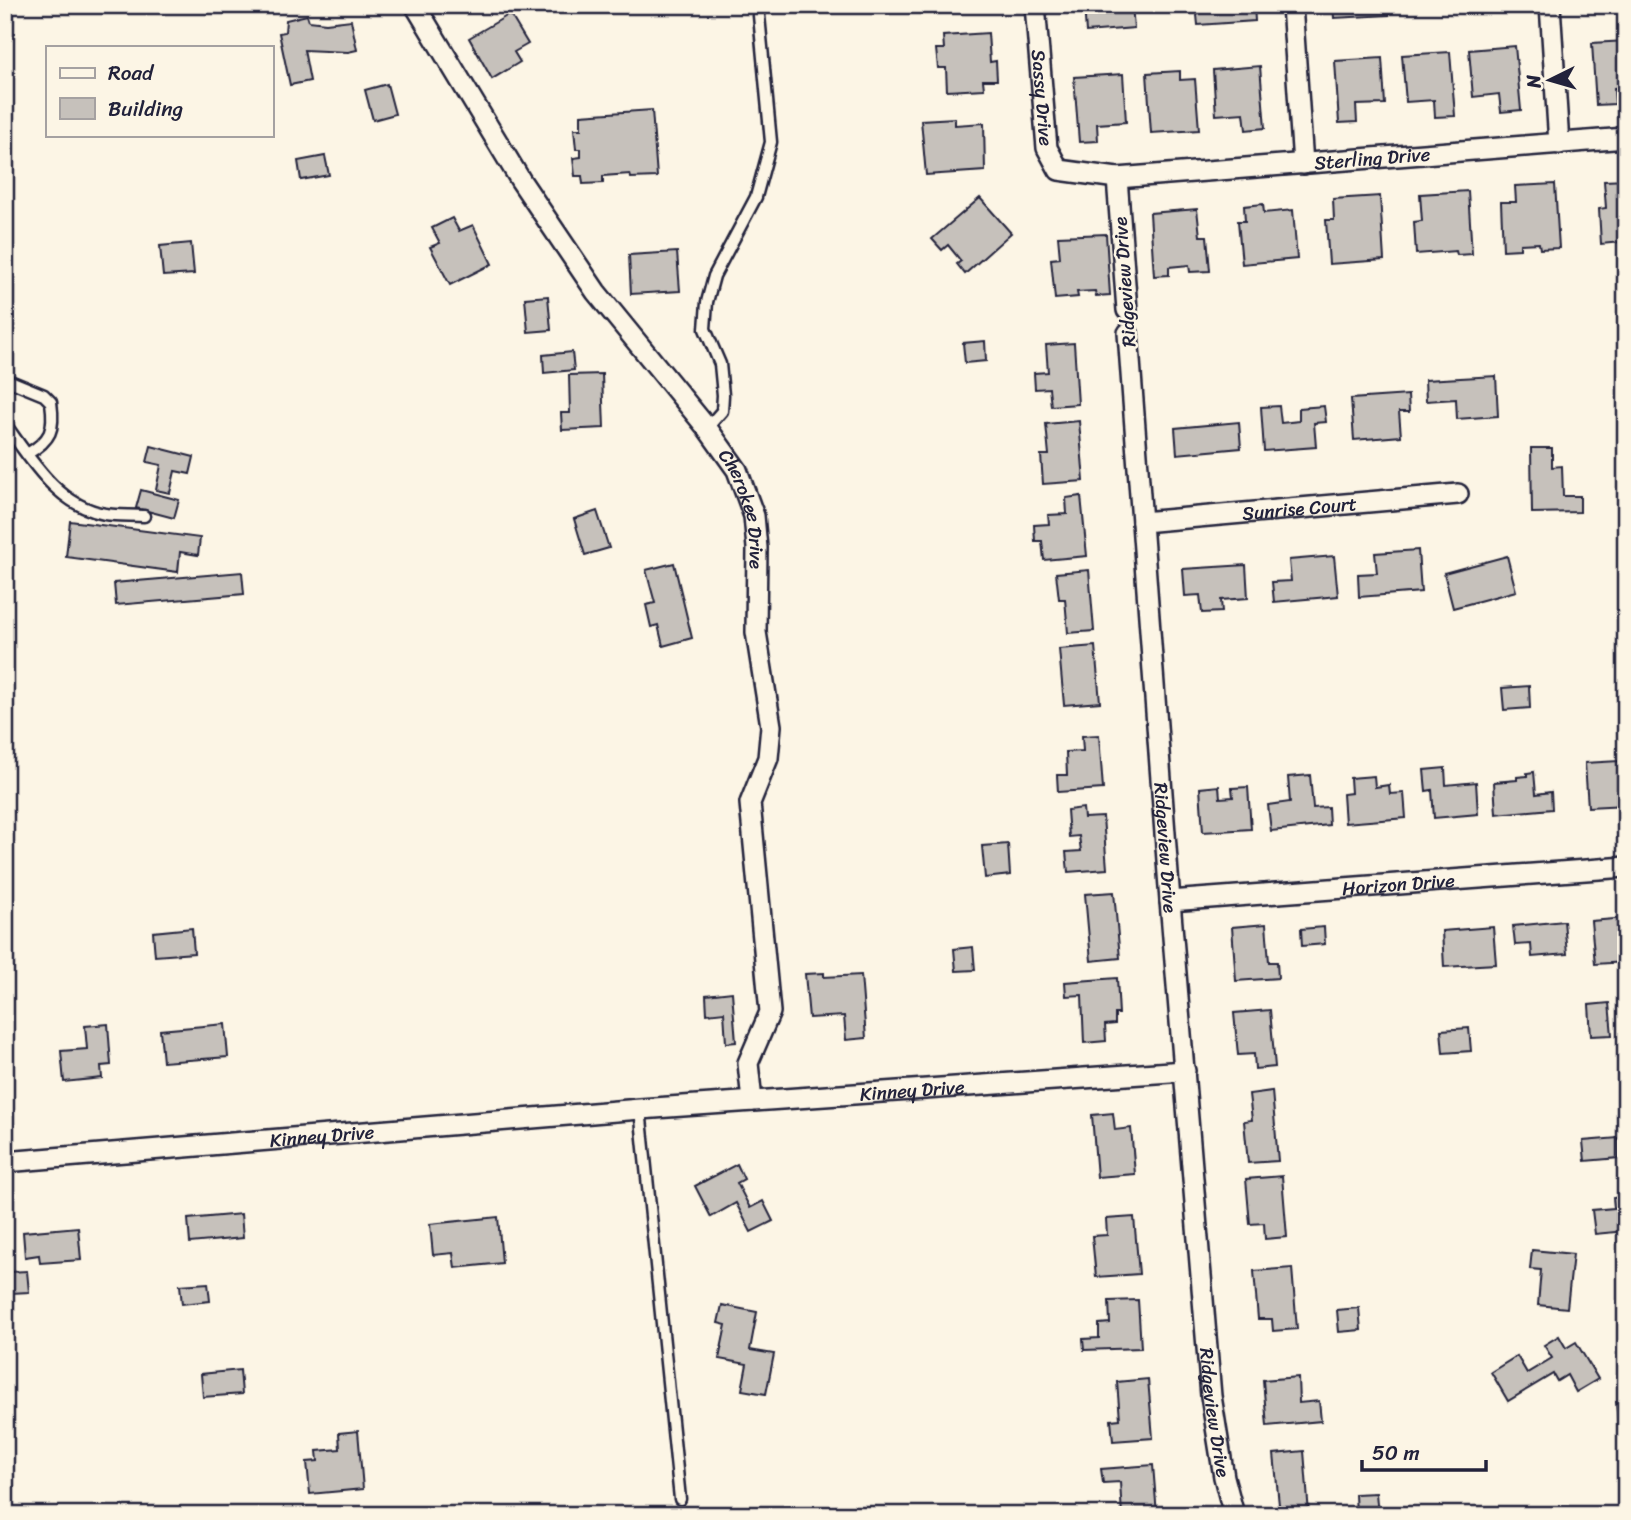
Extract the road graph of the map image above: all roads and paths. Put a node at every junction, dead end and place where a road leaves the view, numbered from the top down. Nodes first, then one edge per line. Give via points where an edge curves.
1 (415, 5) edge
2 (758, 5) edge
3 (1035, 5) edge
4 (1292, 5) edge
5 (1550, 5) edge
6 (1626, 138) edge
7 (1559, 144) junction
8 (1303, 164) junction
9 (1117, 178) junction
10 (1126, 310) joint
11 (1128, 333) joint
12 (5, 379) edge
13 (5, 424) edge
14 (707, 428) junction
15 (27, 454) junction
16 (1458, 494) dead end
17 (144, 516) dead end
18 (1142, 522) junction
19 (1626, 867) edge
20 (1170, 901) junction
21 (1185, 1071) junction
22 (752, 1101) junction
23 (640, 1109) junction
24 (5, 1162) edge
25 (680, 1499) dead end
26 (1234, 1515) edge

1 - 14 street, Cherokee Drive via 521,181 596,292
2 - 14 lane via 771,142 756,197 714,276 707,302 705,329 720,364 723,395 722,411
3 - 9 street, Sassy Drive via 1047,148 1059,170
4 - 8 street
5 - 7 street
6 - 7 street, Sterling Drive
7 - 8 street, Sterling Drive
8 - 9 street, Sterling Drive
9 - 10 street, Ridgeview Drive
10 - 11 lane, Ridgeview Drive
11 - 18 street, Ridgeview Drive
12 - 15 lane via 51,402 51,432 43,445
13 - 15 lane
14 - 22 street, Cherokee Drive via 737,470 754,516 756,632 771,726 768,758 750,803 771,1012 748,1063
15 - 17 lane via 63,496 103,514
16 - 18 street, Sunrise Court
18 - 20 street, Ridgeview Drive
19 - 20 street, Horizon Drive
20 - 21 street, Ridgeview Drive
21 - 22 street, Kinney Drive
21 - 26 street, Ridgeview Drive via 1211,1396
22 - 23 street, Kinney Drive
23 - 24 street, Kinney Drive
23 - 25 lane

